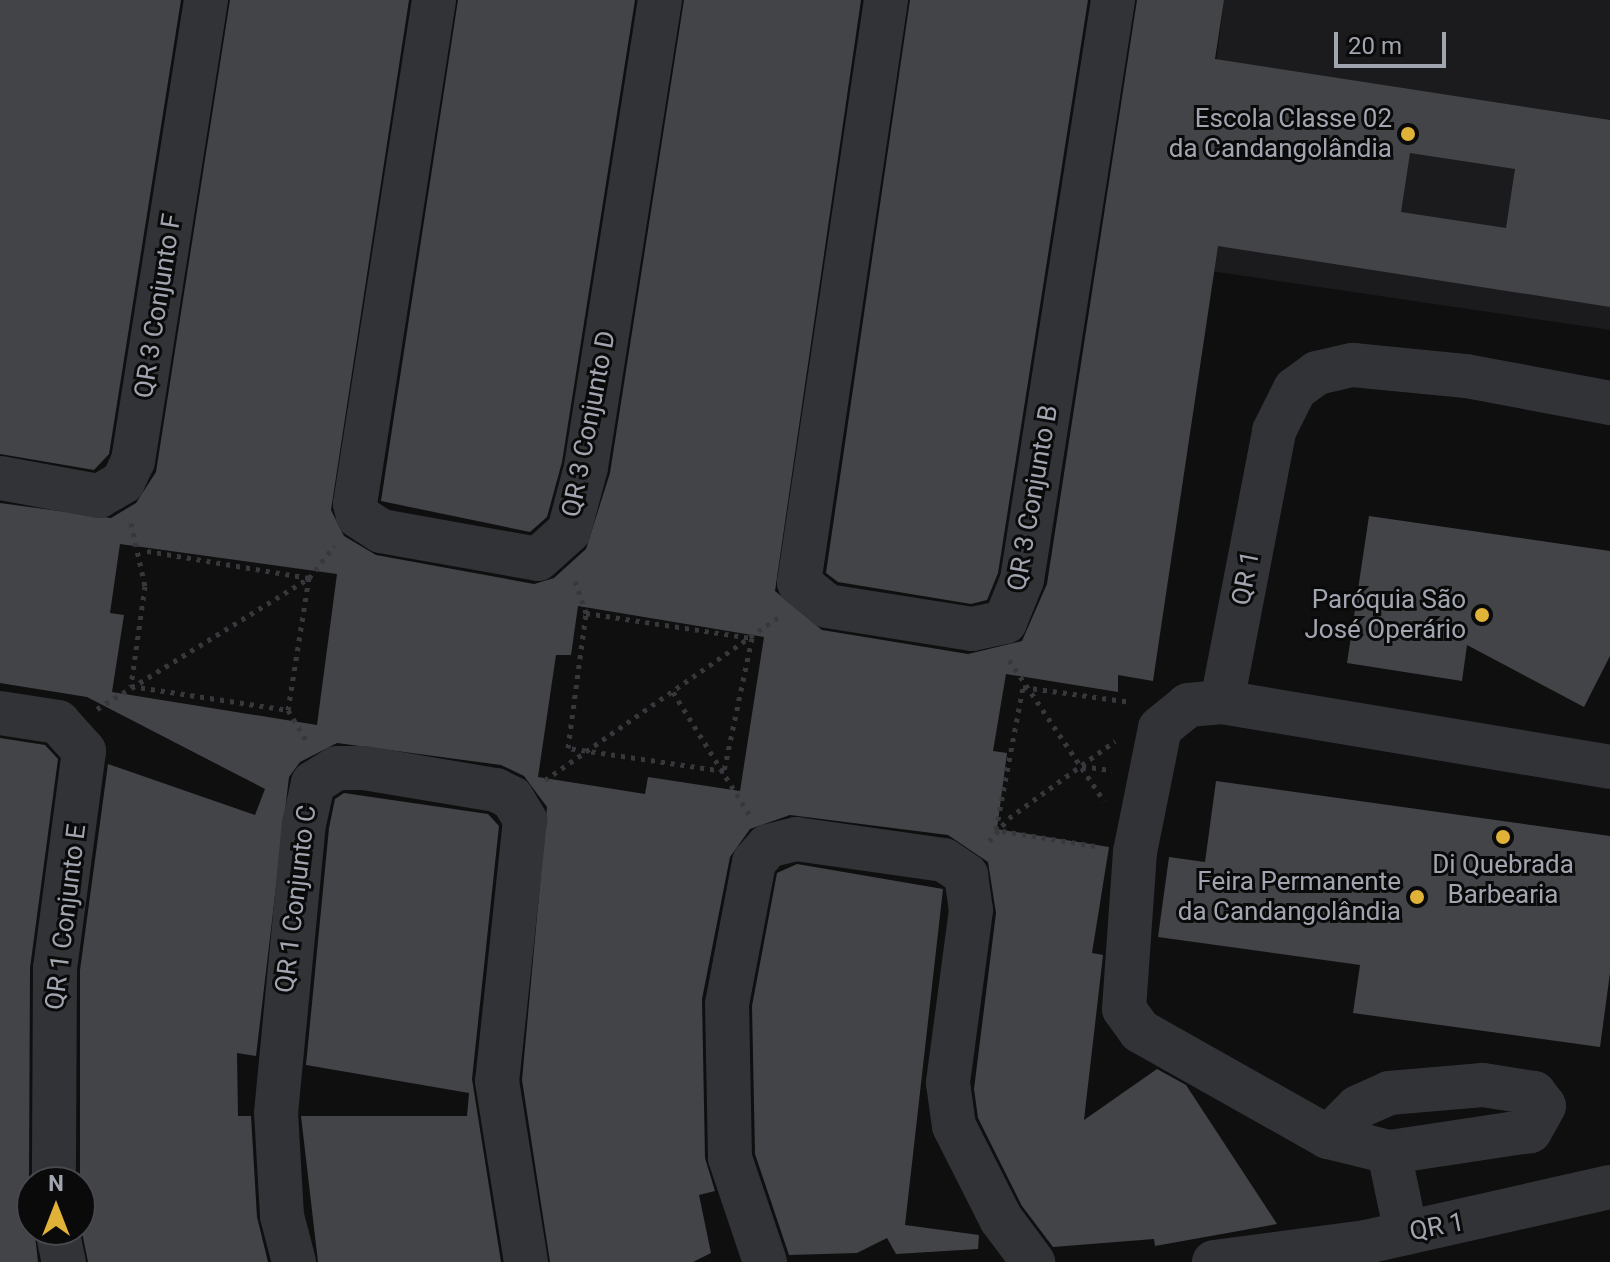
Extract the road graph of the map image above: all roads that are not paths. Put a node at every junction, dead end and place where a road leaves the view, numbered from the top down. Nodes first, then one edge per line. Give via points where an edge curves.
1 (206, 0) edge
2 (434, 0) edge
3 (660, 0) edge
4 (886, 0) edge
5 (1113, 0) edge
6 (1610, 403) edge
7 (0, 478) edge
8 (1205, 704) junction
9 (0, 713) edge
10 (1610, 767) edge
11 (1328, 1137) junction
12 (1389, 1152) junction
13 (54, 1166) edge
14 (1610, 1187) edge
15 (1406, 1233) junction
16 (294, 1262) edge
17 (526, 1262) edge
18 (765, 1262) edge
19 (1033, 1262) edge
20 (1214, 1262) edge

1 - 7 street, QR 3 Conjunto F via 133,461 114,490 80,495
2 - 3 street, QR 3 Conjunto D via 355,485 358,516 381,531 538,559 562,545 586,467
4 - 5 street, QR 3 Conjunto B via 800,551 807,596 827,606 992,629 1013,609 1022,580
6 - 8 street, QR 1 via 1466,376 1353,365 1317,373 1295,389 1274,431
8 - 10 street
8 - 11 street via 1160,728 1129,851 1124,1009 1140,1031
9 - 13 street, QR 1 Conjunto E via 71,728 85,772 55,968
11 - 12 street
11 - 12 street via 1358,1107 1389,1093 1483,1085 1534,1093 1544,1106 1530,1131
12 - 15 street
14 - 15 street, QR 1
15 - 20 street, QR 1
16 - 17 street, QR 1 Conjunto C via 282,1216 276,1113 283,993 313,783 337,768 496,790 515,802 526,847 497,1081
18 - 19 street via 741,1207 726,1101 727,1004 748,879 768,846 796,839 944,860 966,875 971,910 948,1083 954,1126 1001,1219

